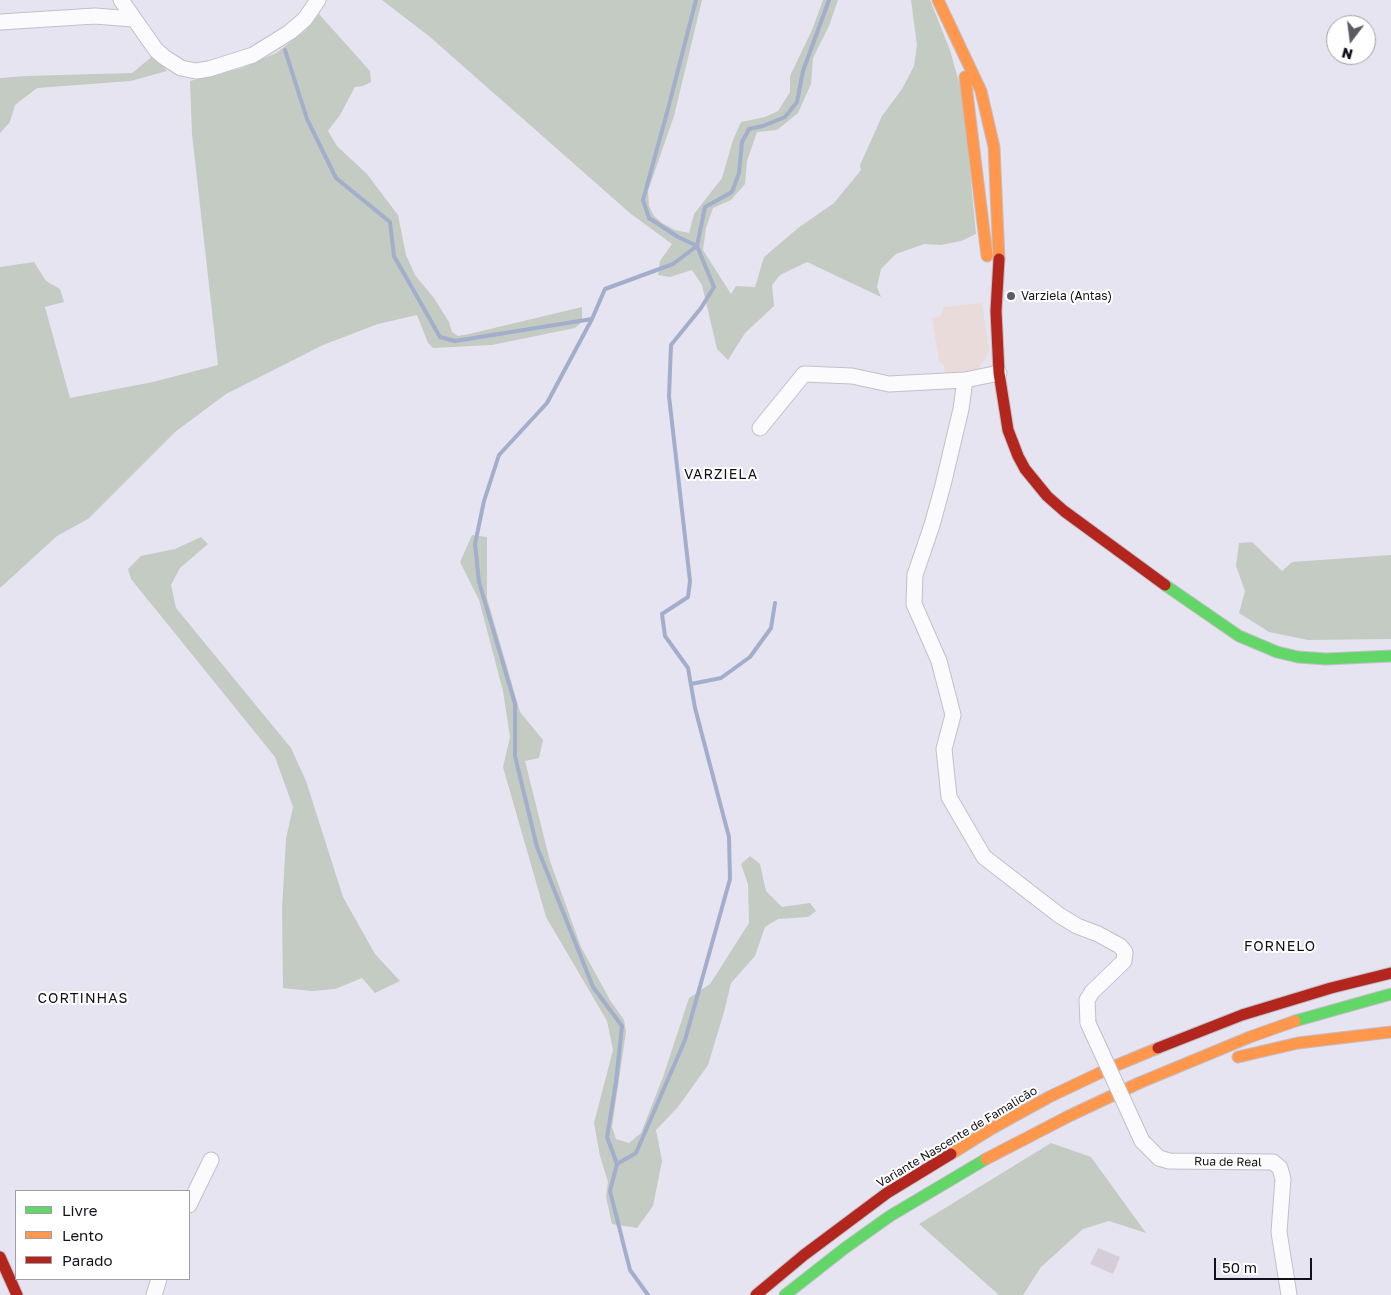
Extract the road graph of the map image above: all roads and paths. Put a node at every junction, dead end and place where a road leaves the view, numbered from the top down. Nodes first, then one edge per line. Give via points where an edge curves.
1 (121, 0) edge
2 (318, 0) edge
3 (938, 0) edge
4 (133, 19) junction
5 (0, 22) edge
6 (961, 52) junction
7 (996, 311) junction
8 (999, 373) junction
9 (965, 380) junction
10 (760, 428) dead end
11 (1391, 656) edge
12 (1347, 972) dead end
13 (1391, 974) edge
14 (1391, 994) edge
15 (1242, 1015) junction
16 (1391, 1032) edge
17 (1139, 1083) junction
18 (211, 1160) dead end
19 (190, 1203) edge
20 (0, 1257) edge
21 (159, 1280) edge
22 (17, 1295) edge
23 (154, 1295) edge
24 (756, 1295) edge
25 (785, 1295) edge
26 (1289, 1295) edge

1 - 4 street
2 - 4 street via 305,19 260,52 196,71 181,68 164,57
3 - 6 main road
4 - 5 street via 95,16
6 - 7 main road
6 - 7 main road via 981,91 994,147 1000,249
7 - 8 main road
8 - 9 street
8 - 11 main road via 1012,444 1035,482 1064,511 1192,604 1240,636 1277,652 1326,658
9 - 10 street via 889,384 852,376 804,374
9 - 26 street, Rua de Real, bridge via 943,485 915,575 914,604 939,661 953,715 944,749 949,797 984,857 1058,915 1120,946 1125,952 1124,961 1092,992 1088,1000 1088,1023 1142,1141 1159,1158 1169,1161 1273,1162 1280,1168 1283,1179 1278,1232
12 - 15 main road via 1311,984
13 - 15 main road, Variante Nascente de Famalicão
14 - 17 main road via 1294,1021
15 - 24 main road, Variante Nascente de Famalicão via 1110,1068 991,1129 887,1193
16 - 17 main road via 1298,1043
17 - 25 main road via 952,1178 890,1216
18 - 19 street
20 - 22 main road
21 - 23 street

